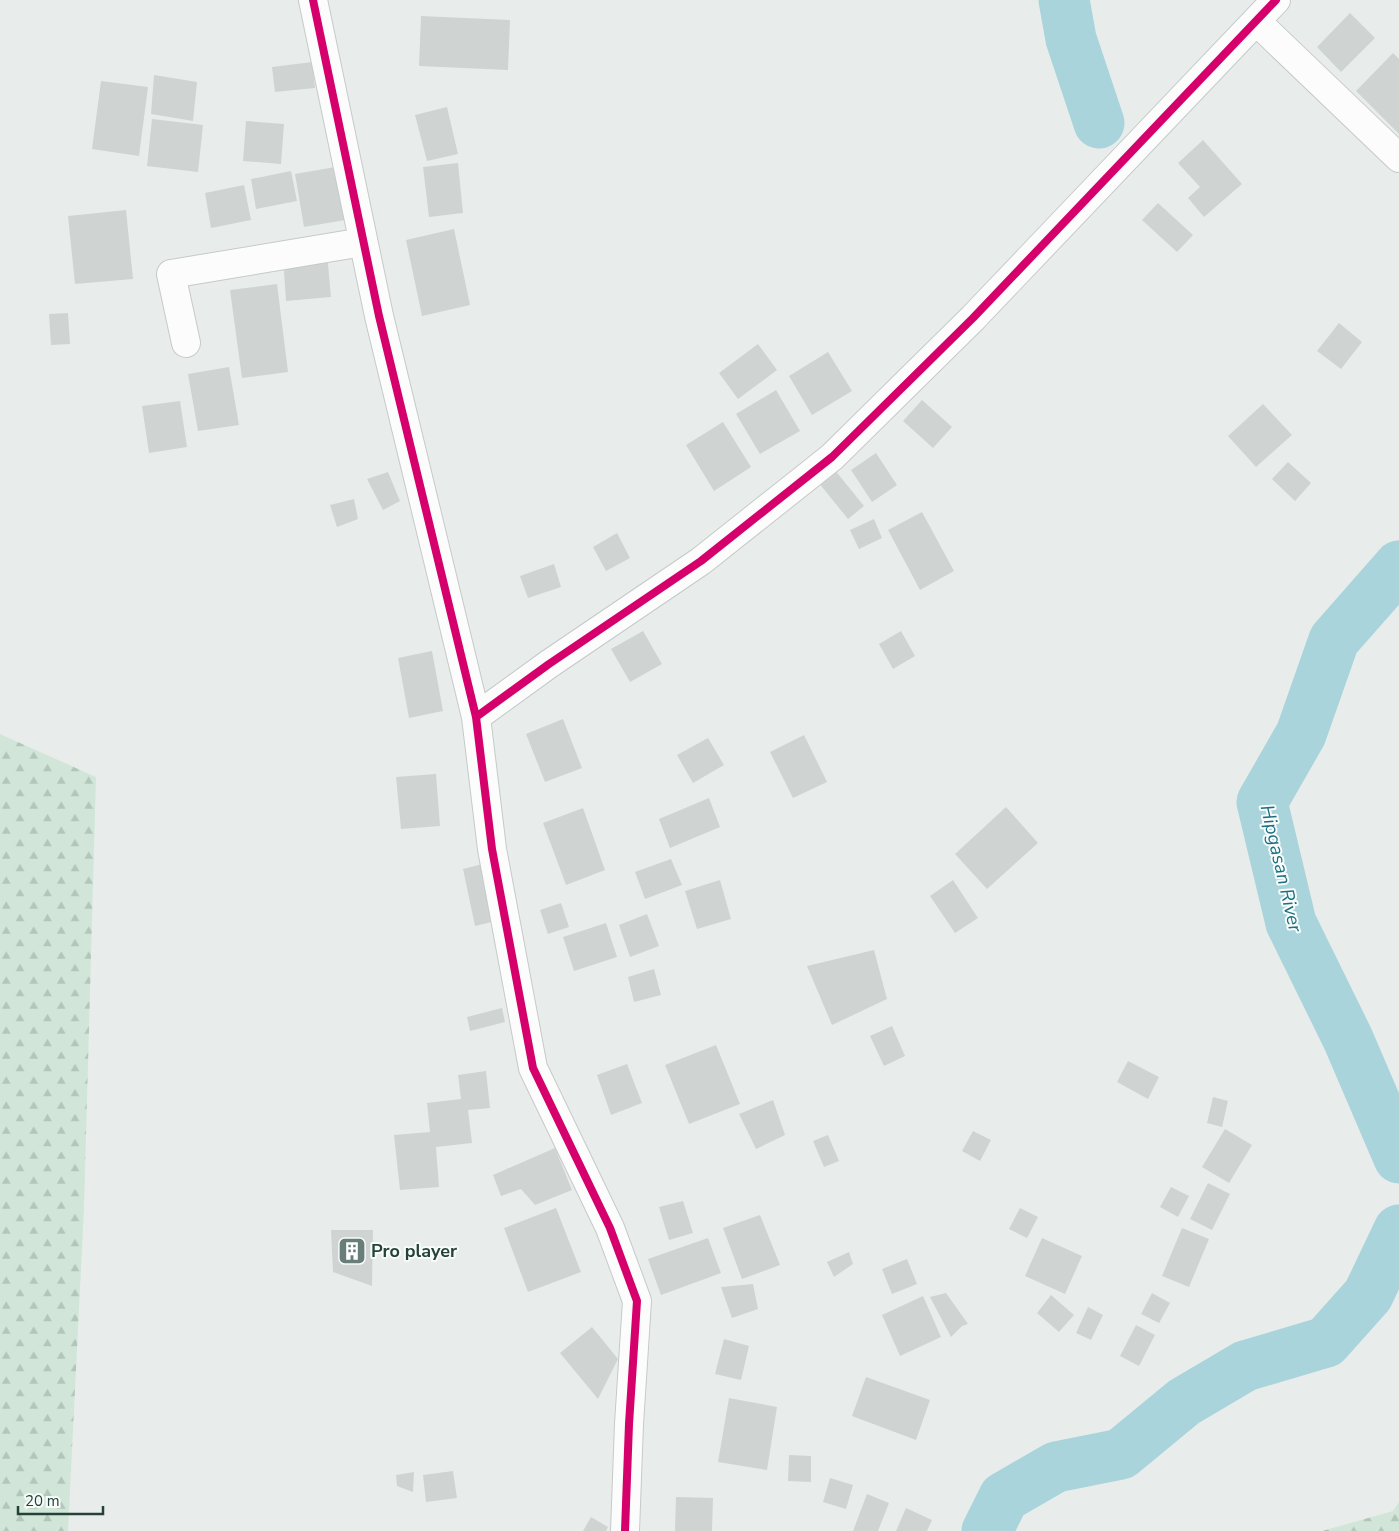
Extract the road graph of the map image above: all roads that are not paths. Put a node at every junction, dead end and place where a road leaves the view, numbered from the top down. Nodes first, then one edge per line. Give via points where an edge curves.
1 (312, 0) edge
2 (1276, 0) edge
3 (1256, 21) junction
4 (1399, 158) edge
5 (363, 242) junction
6 (186, 344) dead end
7 (476, 717) junction
8 (625, 1531) edge

1 - 5 street
2 - 3 street
3 - 4 street
3 - 7 street via 973,318 832,457 701,561
5 - 6 street via 171,274
5 - 7 street via 378,316
7 - 8 street via 492,849 533,1068 610,1228 637,1301

